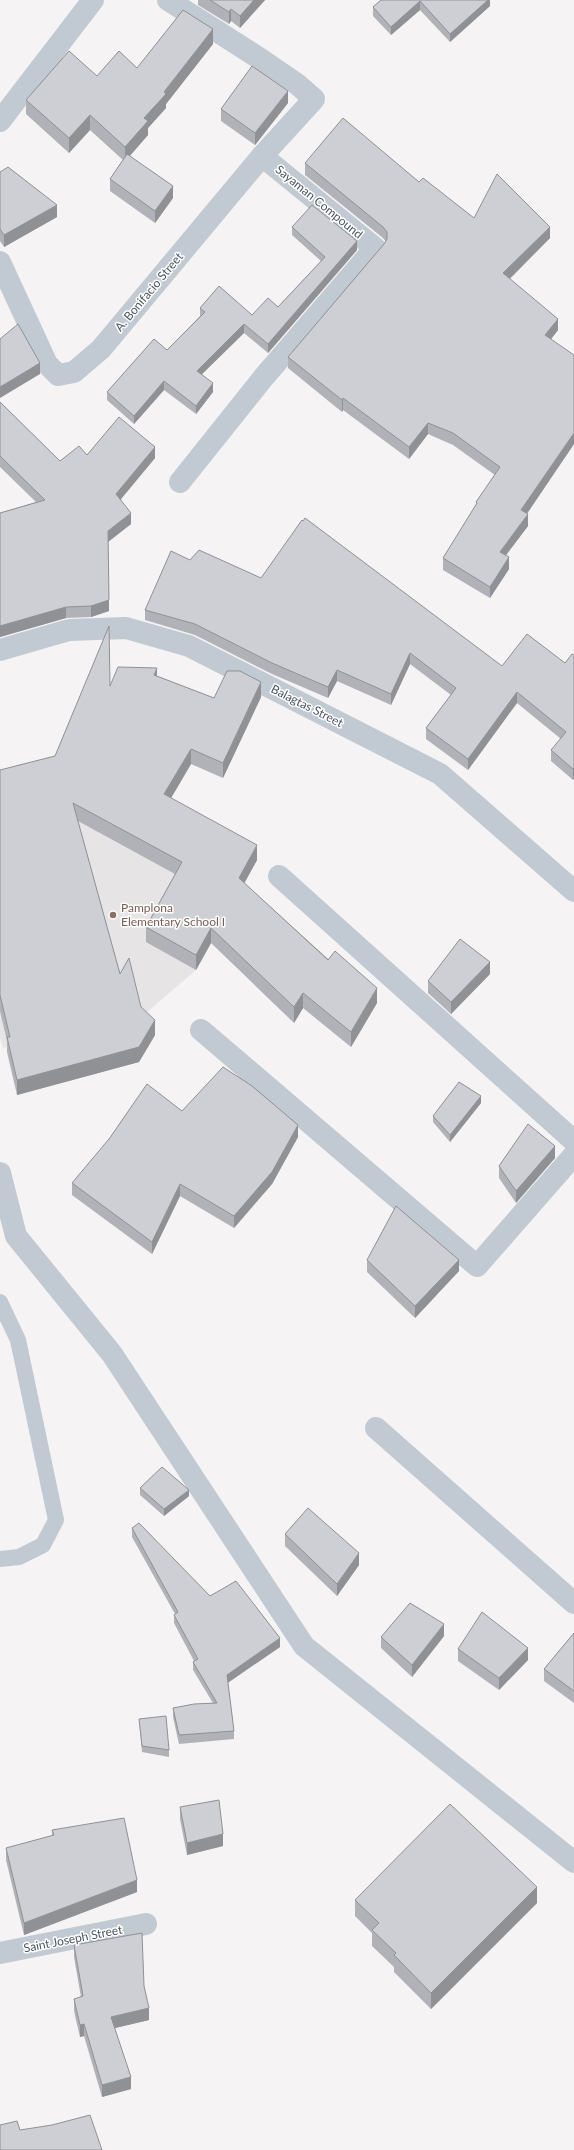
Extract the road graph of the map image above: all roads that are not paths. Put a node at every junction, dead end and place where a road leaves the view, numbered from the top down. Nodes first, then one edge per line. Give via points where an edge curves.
1 (93, 0) edge
2 (168, 0) edge
3 (0, 121) edge
4 (262, 156) junction
5 (0, 262) edge
6 (180, 482) dead end
7 (0, 650) edge
8 (278, 876) dead end
9 (574, 890) edge
10 (201, 1030) dead end
11 (574, 1141) edge
12 (574, 1155) edge
13 (0, 1173) edge
14 (8, 1238) edge
15 (0, 1302) edge
16 (376, 1428) dead end
17 (0, 1559) edge
18 (574, 1604) edge
19 (574, 1862) edge
20 (146, 1924) dead end
21 (0, 1952) edge

1 - 3 street
2 - 4 street, A. Bonifacio Street via 262,60 314,99
4 - 5 street, A. Bonifacio Street via 101,350 74,372 58,375 47,364
4 - 6 street, Sayaman Compound via 375,248 263,378
7 - 9 street, Balagtas Street via 69,630 126,628 189,646 440,774
8 - 11 street
10 - 12 street via 477,1266
13 - 14 street
14 - 19 street via 112,1354 304,1646
15 - 17 lane via 18,1340 56,1520 43,1545 19,1557
16 - 18 street
20 - 21 street, Saint Joseph Street

